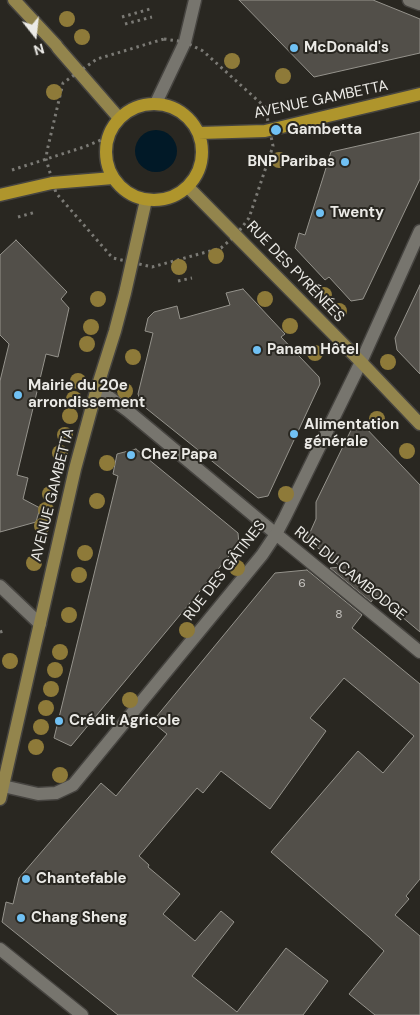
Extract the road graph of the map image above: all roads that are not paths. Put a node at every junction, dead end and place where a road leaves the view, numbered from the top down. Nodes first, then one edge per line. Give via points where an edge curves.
1 (14, 0) edge
2 (195, 0) edge
3 (409, 0) edge
4 (420, 4) edge
5 (420, 94) edge
6 (156, 103) junction
7 (119, 118) junction
8 (199, 133) junction
9 (113, 178) junction
10 (188, 187) junction
11 (0, 195) edge
12 (146, 200) junction
13 (420, 231) edge
14 (361, 362) junction
15 (97, 388) junction
16 (420, 424) edge
17 (276, 534) junction
18 (0, 586) edge
19 (40, 624) junction
20 (420, 652) edge
21 (2, 793) edge
22 (0, 949) edge
23 (82, 1015) edge

1 - 7 main road
2 - 6 street via 186,42
3 - 4 street
5 - 8 main road, AVENUE GAMBETTA via 265,131
6 - 7 main road via 130,110
6 - 8 main road via 182,112
7 - 9 main road via 106,146 107,165
8 - 10 main road via 203,147 202,162
9 - 11 main road via 52,183
9 - 12 main road via 121,188
10 - 12 main road via 175,196
10 - 14 main road, RUE DES PYRÉNÉES
12 - 15 main road, AVENUE GAMBETTA via 127,285
13 - 14 street, RUE DES GÂTINES
14 - 16 main road, RUE DES PYRÉNÉES
14 - 17 street, RUE DES GÂTINES
15 - 17 street, RUE DU CAMBODGE
15 - 19 main road, AVENUE GAMBETTA
17 - 20 street, RUE DU CAMBODGE
17 - 21 street, RUE DES GÂTINES via 73,785 56,793
18 - 19 street
19 - 21 main road, AVENUE GAMBETTA
22 - 23 street

